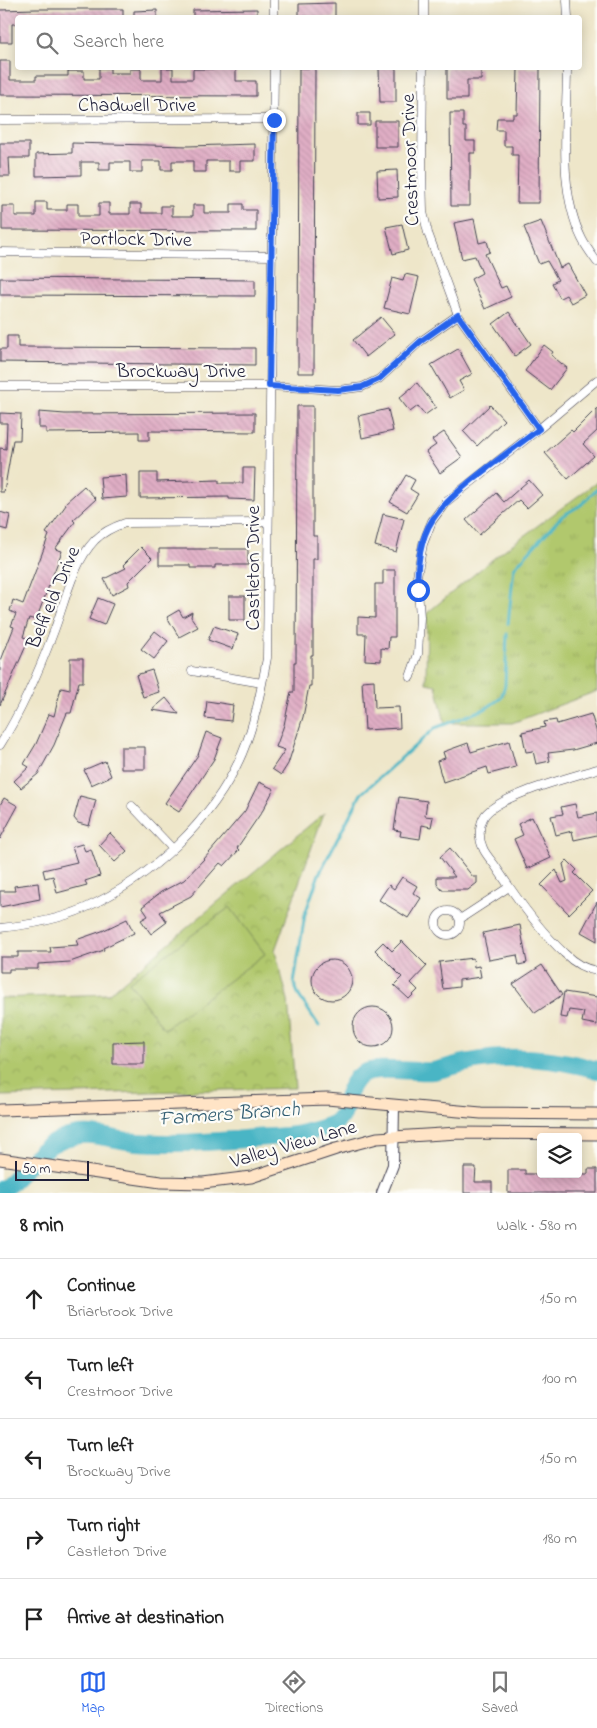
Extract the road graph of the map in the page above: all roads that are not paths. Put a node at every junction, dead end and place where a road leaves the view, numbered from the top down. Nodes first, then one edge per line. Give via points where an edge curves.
1 (274, 0) edge
2 (424, 0) edge
3 (568, 0) edge
4 (274, 15) edge
5 (424, 15) edge
6 (568, 15) edge
7 (274, 70) edge
8 (423, 70) edge
9 (567, 70) edge
10 (0, 120) edge
11 (274, 120) junction
12 (0, 252) edge
13 (272, 256) junction
14 (597, 262) edge
15 (458, 315) junction
16 (597, 380) edge
17 (0, 386) edge
18 (269, 386) junction
19 (539, 429) junction
20 (268, 522) junction
21 (192, 671) dead end
22 (410, 677) dead end
23 (262, 683) junction
24 (0, 745) edge
25 (597, 768) edge
26 (132, 806) dead end
27 (172, 848) junction
28 (509, 888) junction
29 (460, 919) dead end
30 (0, 928) edge
31 (597, 971) edge
32 (394, 1106) junction
33 (0, 1110) edge
34 (597, 1114) edge
35 (597, 1134) edge
36 (394, 1137) junction
37 (0, 1159) edge
38 (382, 1193) edge

1 - 4 street
2 - 5 street
3 - 6 street
7 - 11 street, Castleton Drive
8 - 15 street, Crestmoor Drive via 423,212
9 - 14 street via 566,175 577,227
10 - 11 street, Chadwell Drive
11 - 13 street, Castleton Drive
12 - 13 street, Portlock Drive
13 - 18 street, Castleton Drive
15 - 18 street, Brockway Drive via 421,341 379,379 362,387 338,390
15 - 19 street, Crestmoor Drive
16 - 19 street
17 - 18 street, Brockway Drive
18 - 20 street, Castleton Drive
19 - 22 street via 446,502 432,521 423,544 417,576 418,654
20 - 23 street, Castleton Drive via 267,658
20 - 24 street, Belfield Drive via 125,523 109,529 95,541 78,568 18,718
21 - 23 street
23 - 27 street, Castleton Drive via 255,718 230,776 209,810
25 - 28 street via 513,797 486,814 480,834 483,849
26 - 27 street
27 - 30 street, Castleton Drive via 139,876 84,908 34,924
28 - 29 street
28 - 31 street via 564,954 585,969
32 - 33 main road, Valley View Lane via 327,1100
32 - 34 main road, Valley View Lane via 480,1113
32 - 36 street
35 - 36 main road, Valley View Lane via 458,1133
36 - 37 main road, Valley View Lane via 336,1149 229,1182 161,1182
36 - 38 street via 393,1165

